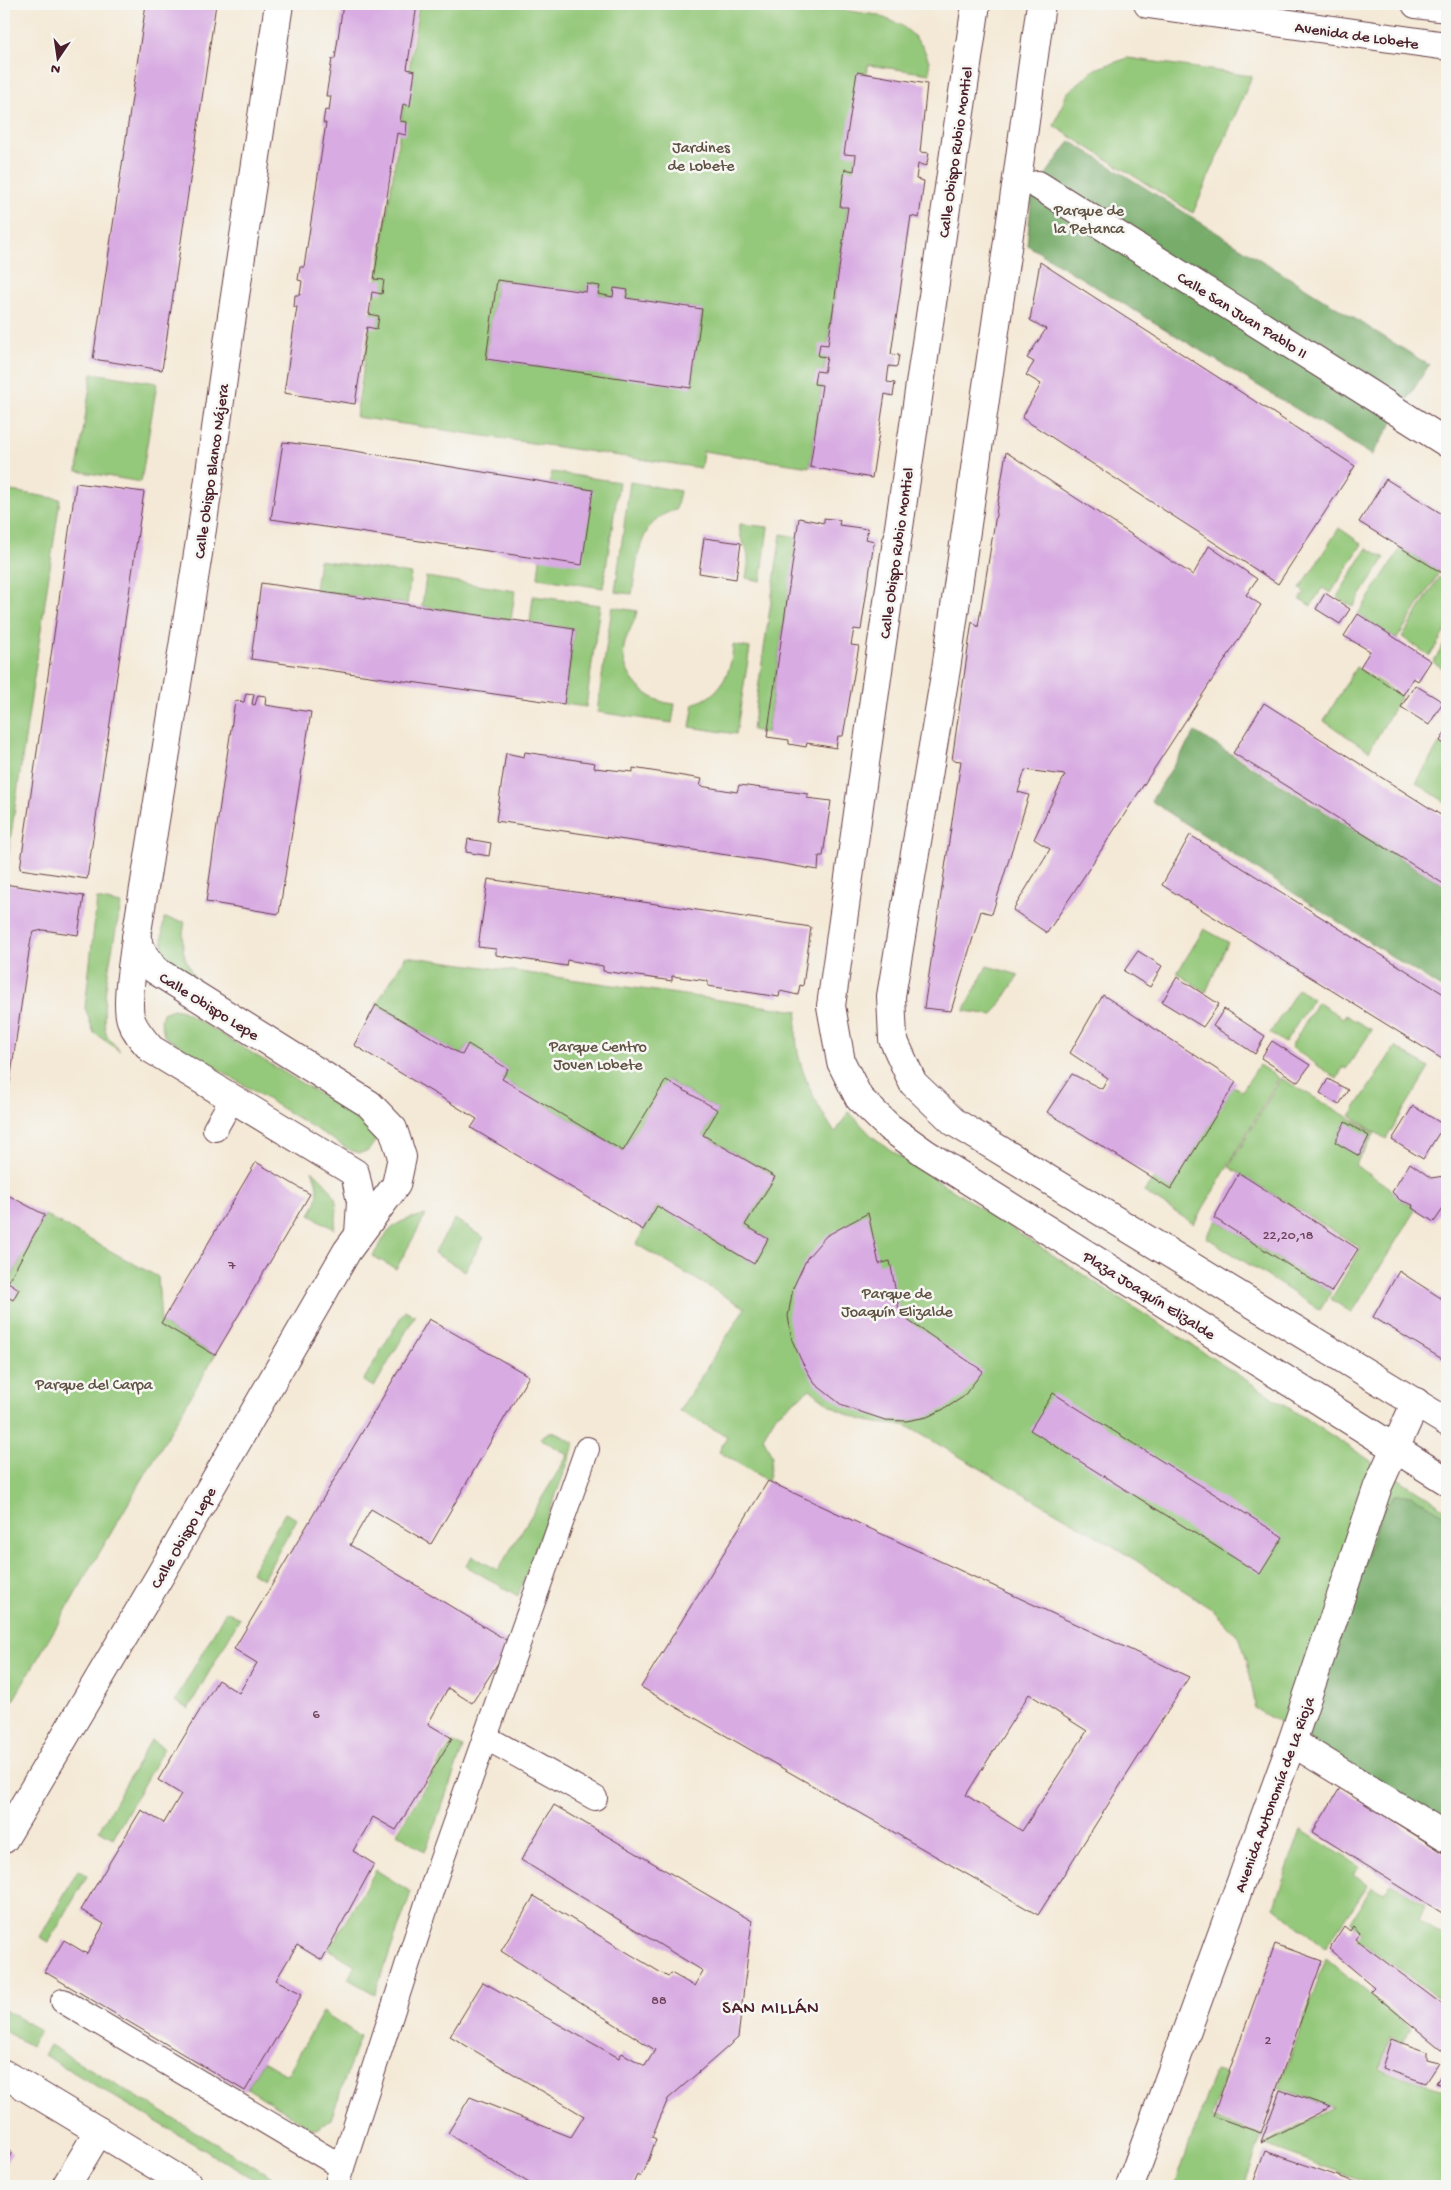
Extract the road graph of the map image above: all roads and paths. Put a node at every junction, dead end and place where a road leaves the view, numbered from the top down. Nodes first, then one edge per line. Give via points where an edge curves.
1 (279, 4) edge
2 (976, 4) edge
3 (1041, 4) edge
4 (1148, 4) edge
5 (1417, 4) edge
6 (1447, 8) edge
7 (1447, 46) edge
8 (1038, 185) dead end
9 (1440, 439) edge
10 (136, 938) junction
11 (859, 1098) joint
12 (232, 1099) junction
13 (215, 1129) dead end
14 (359, 1234) junction
15 (1416, 1402) junction
16 (1447, 1422) edge
17 (1394, 1448) junction
18 (587, 1449) dead end
19 (1447, 1481) edge
20 (485, 1737) junction
21 (1292, 1742) junction
22 (595, 1798) dead end
23 (1447, 1837) edge
24 (4, 1839) edge
25 (62, 2001) dead end
26 (4, 2074) edge
27 (99, 2131) junction
28 (339, 2177) edge
29 (66, 2186) edge
30 (190, 2186) edge
31 (1130, 2186) edge

1 - 10 street, Calle Obispo Blanco Nájera via 202,529
2 - 11 street, Calle Obispo Rubio Montiel via 831,1006 841,1062
3 - 15 street via 946,669 891,996 893,1039 913,1083 954,1122
4 - 7 street, Avenida de Lobete
5 - 6 street
8 - 9 street, Calle San Juan Pablo II
10 - 12 street, Calle Obispo Lepe via 130,1018 138,1033 150,1048
10 - 14 street, Calle Obispo Lepe via 155,970 370,1104 393,1129 402,1157 396,1185
11 - 17 street, Plaza Joaquín Elizalde via 889,1127 925,1153
12 - 13 lane
12 - 14 street, Calle Obispo Lepe via 355,1173 361,1202
14 - 24 street, Calle Obispo Lepe
15 - 16 street
15 - 17 street, Avenida Autonomía de La Rioja
17 - 19 street, Plaza Joaquín Elizalde
17 - 21 street, Avenida Autonomía de La Rioja via 1378,1486
18 - 20 lane
20 - 22 lane
20 - 28 lane via 436,1876
21 - 23 street
21 - 31 street, Avenida Autonomía de La Rioja
25 - 28 lane
26 - 27 street
27 - 29 street
27 - 30 street

